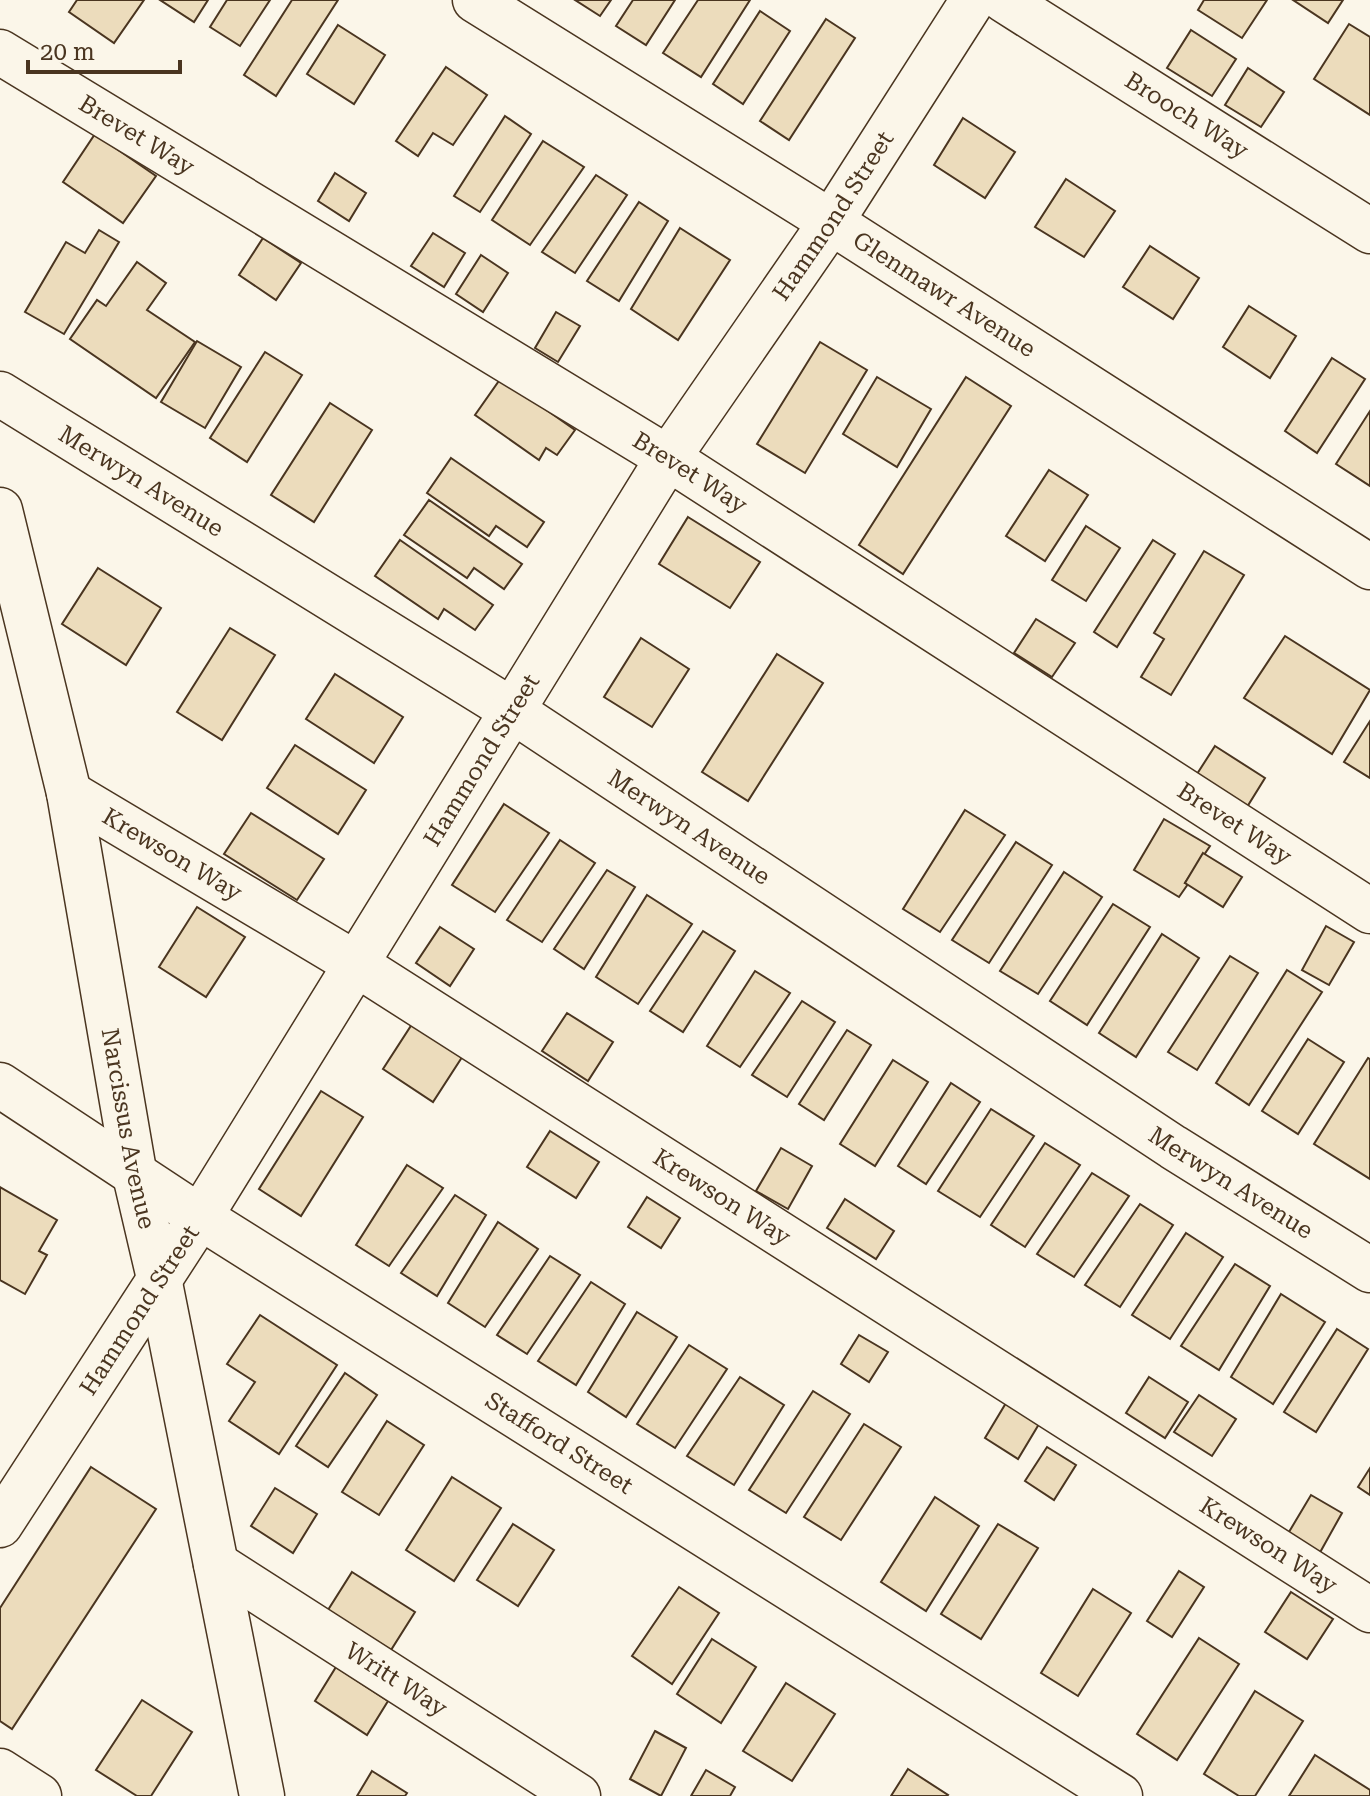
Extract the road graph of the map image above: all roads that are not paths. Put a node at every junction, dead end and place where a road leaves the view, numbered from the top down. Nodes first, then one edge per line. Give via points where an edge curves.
1 (475, 0) edge
2 (973, 0) edge
3 (1004, 0) edge
4 (0, 52) edge
5 (831, 222) junction
6 (1370, 231) edge
7 (0, 394) edge
8 (668, 458) junction
9 (0, 510) edge
10 (1370, 567) edge
11 (513, 711) junction
12 (69, 793) junction
13 (1370, 911) edge
14 (356, 964) junction
15 (0, 1085) edge
16 (134, 1171) junction
17 (200, 1217) junction
18 (1370, 1270) edge
19 (159, 1278) junction
20 (0, 1525) edge
21 (216, 1564) junction
22 (1370, 1610) edge
23 (0, 1771) edge
24 (39, 1796) edge
25 (262, 1796) edge
26 (578, 1796) edge
27 (1120, 1796) edge

1 - 5 street, Glenmawr Avenue
2 - 5 street, Hammond Street
3 - 6 street, Brooch Way
4 - 8 street, Brevet Way
5 - 8 street, Hammond Street
5 - 10 street, Glenmawr Avenue
7 - 11 street, Merwyn Avenue
8 - 11 street, Hammond Street
8 - 13 street, Brevet Way
9 - 12 street, Narcissus Avenue
11 - 14 street, Hammond Street
11 - 18 street, Merwyn Avenue via 1160,1139
12 - 14 street, Krewson Way
12 - 16 street, Narcissus Avenue
14 - 17 street, Hammond Street
14 - 22 street, Krewson Way
15 - 16 street, Stafford Street
16 - 17 street, Stafford Street
16 - 19 street, Narcissus Avenue
17 - 19 street, Hammond Street
17 - 27 street, Stafford Street
19 - 20 street, Hammond Street
19 - 21 street, Narcissus Avenue
21 - 25 street, Narcissus Avenue
21 - 26 street, Writt Way
23 - 24 street

